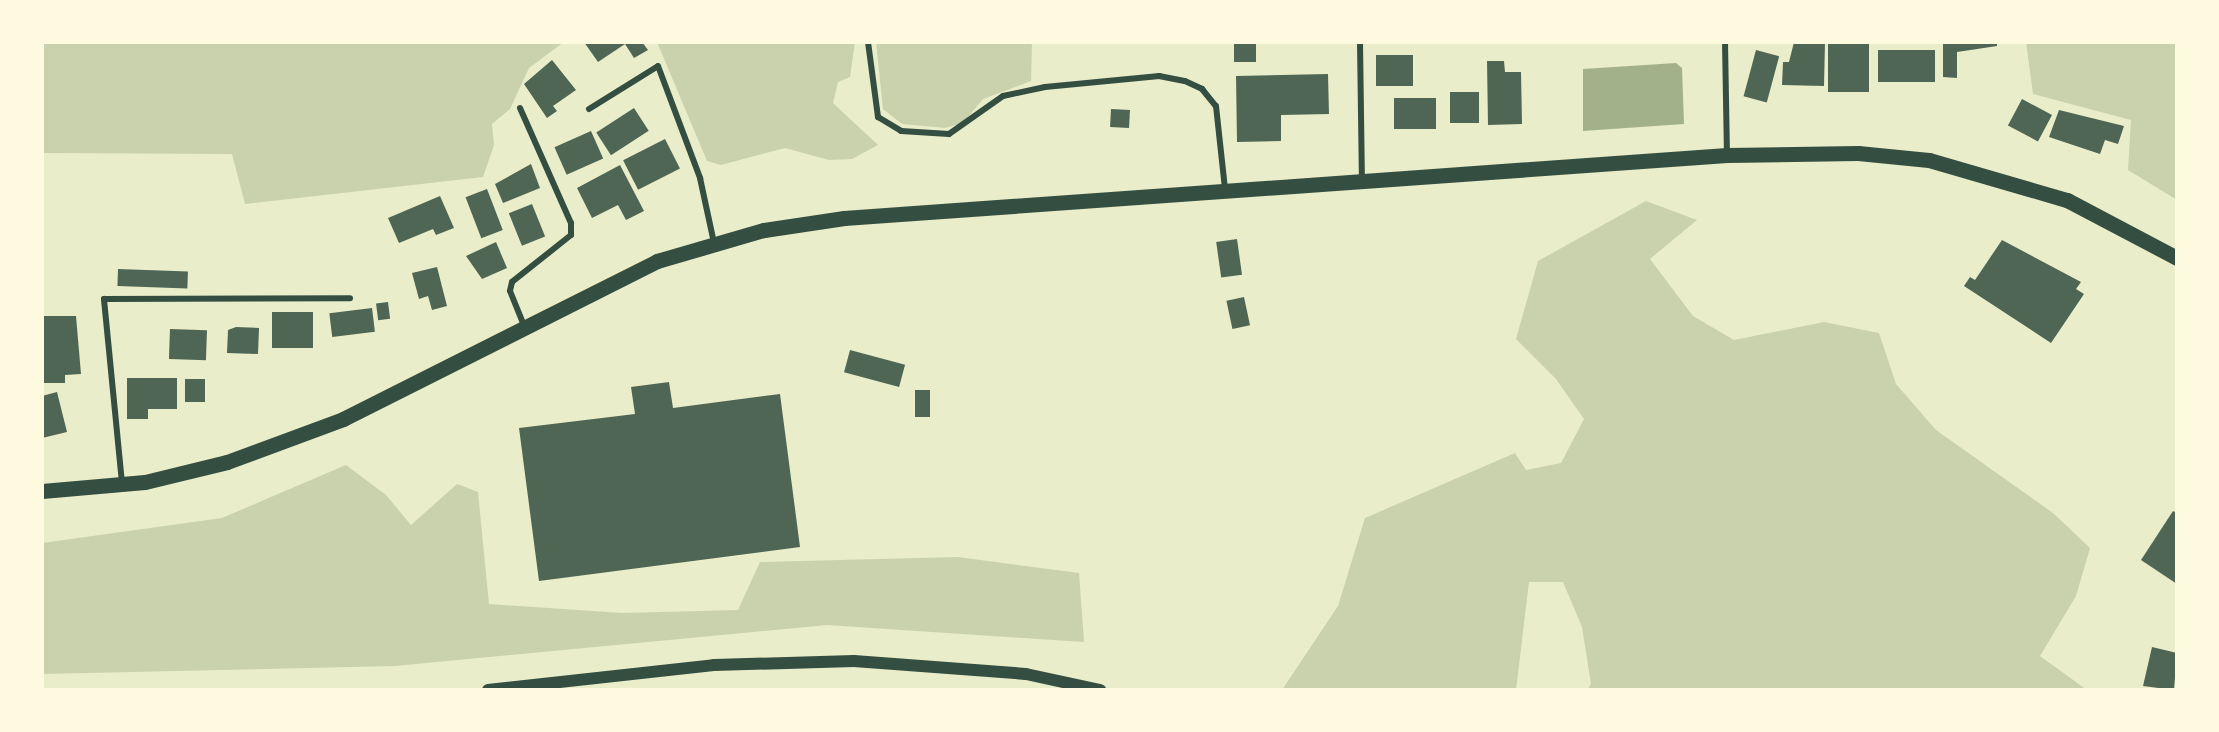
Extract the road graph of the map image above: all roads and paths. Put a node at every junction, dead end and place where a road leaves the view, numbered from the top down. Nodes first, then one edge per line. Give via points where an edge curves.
1 (868, 42) edge
2 (1360, 42) edge
3 (1725, 42) edge
4 (520, 108) dead end
5 (588, 110) dead end
6 (1727, 155) junction
7 (1362, 180) junction
8 (1226, 189) junction
9 (714, 244) junction
10 (2177, 258) edge
11 (350, 298) dead end
12 (524, 326) junction
13 (122, 484) junction
14 (42, 491) edge
15 (488, 690) edge
16 (1100, 690) edge

1 - 8 street via 878,117 902,131 949,134 1003,96 1045,87 1149,76 1185,81 1216,106
2 - 7 street
3 - 6 street
4 - 12 street via 571,223 566,245 512,282 510,291
5 - 9 street via 658,66 700,178
6 - 7 main road
6 - 10 main road via 1858,153 1929,160 2067,200
7 - 8 main road
8 - 9 main road via 844,218
9 - 12 main road via 657,261
11 - 13 street via 104,299 109,398
12 - 13 main road via 343,418 226,462
13 - 14 main road
15 - 16 main road via 714,665 854,661 1026,674

